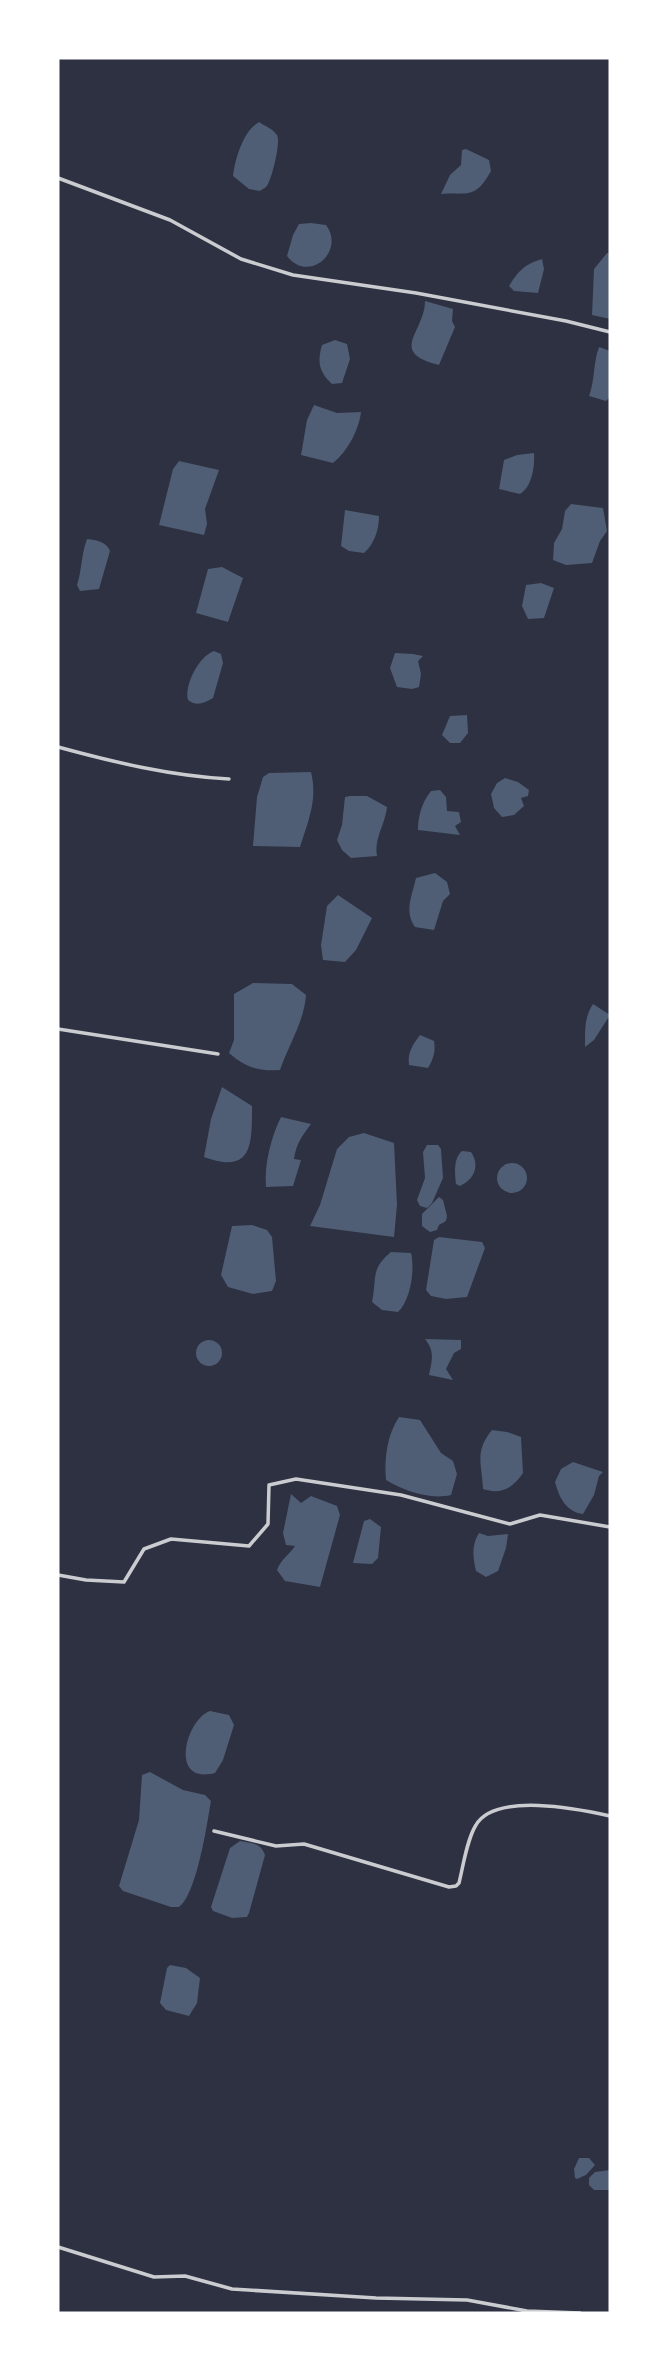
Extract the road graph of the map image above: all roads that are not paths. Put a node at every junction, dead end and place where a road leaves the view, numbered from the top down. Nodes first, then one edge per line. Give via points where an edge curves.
1 (58, 178) edge
2 (610, 332) edge
3 (58, 747) edge
4 (229, 779) dead end
5 (58, 1029) edge
6 (218, 1054) dead end
7 (610, 1527) edge
8 (58, 1576) edge
9 (610, 1816) edge
10 (214, 1832) dead end
11 (58, 2247) edge
12 (580, 2313) edge

1 - 2 street via 170,220 241,259 293,275 430,295
3 - 4 street via 154,770
5 - 6 street
7 - 8 street via 540,1515 510,1524 401,1495 296,1479 270,1485 268,1524 249,1546 171,1539 144,1549 124,1582
9 - 10 street via 523,1805 485,1815 475,1826 456,1886 304,1844 276,1846
11 - 12 street via 154,2277 185,2276 232,2289 467,2300 527,2311

